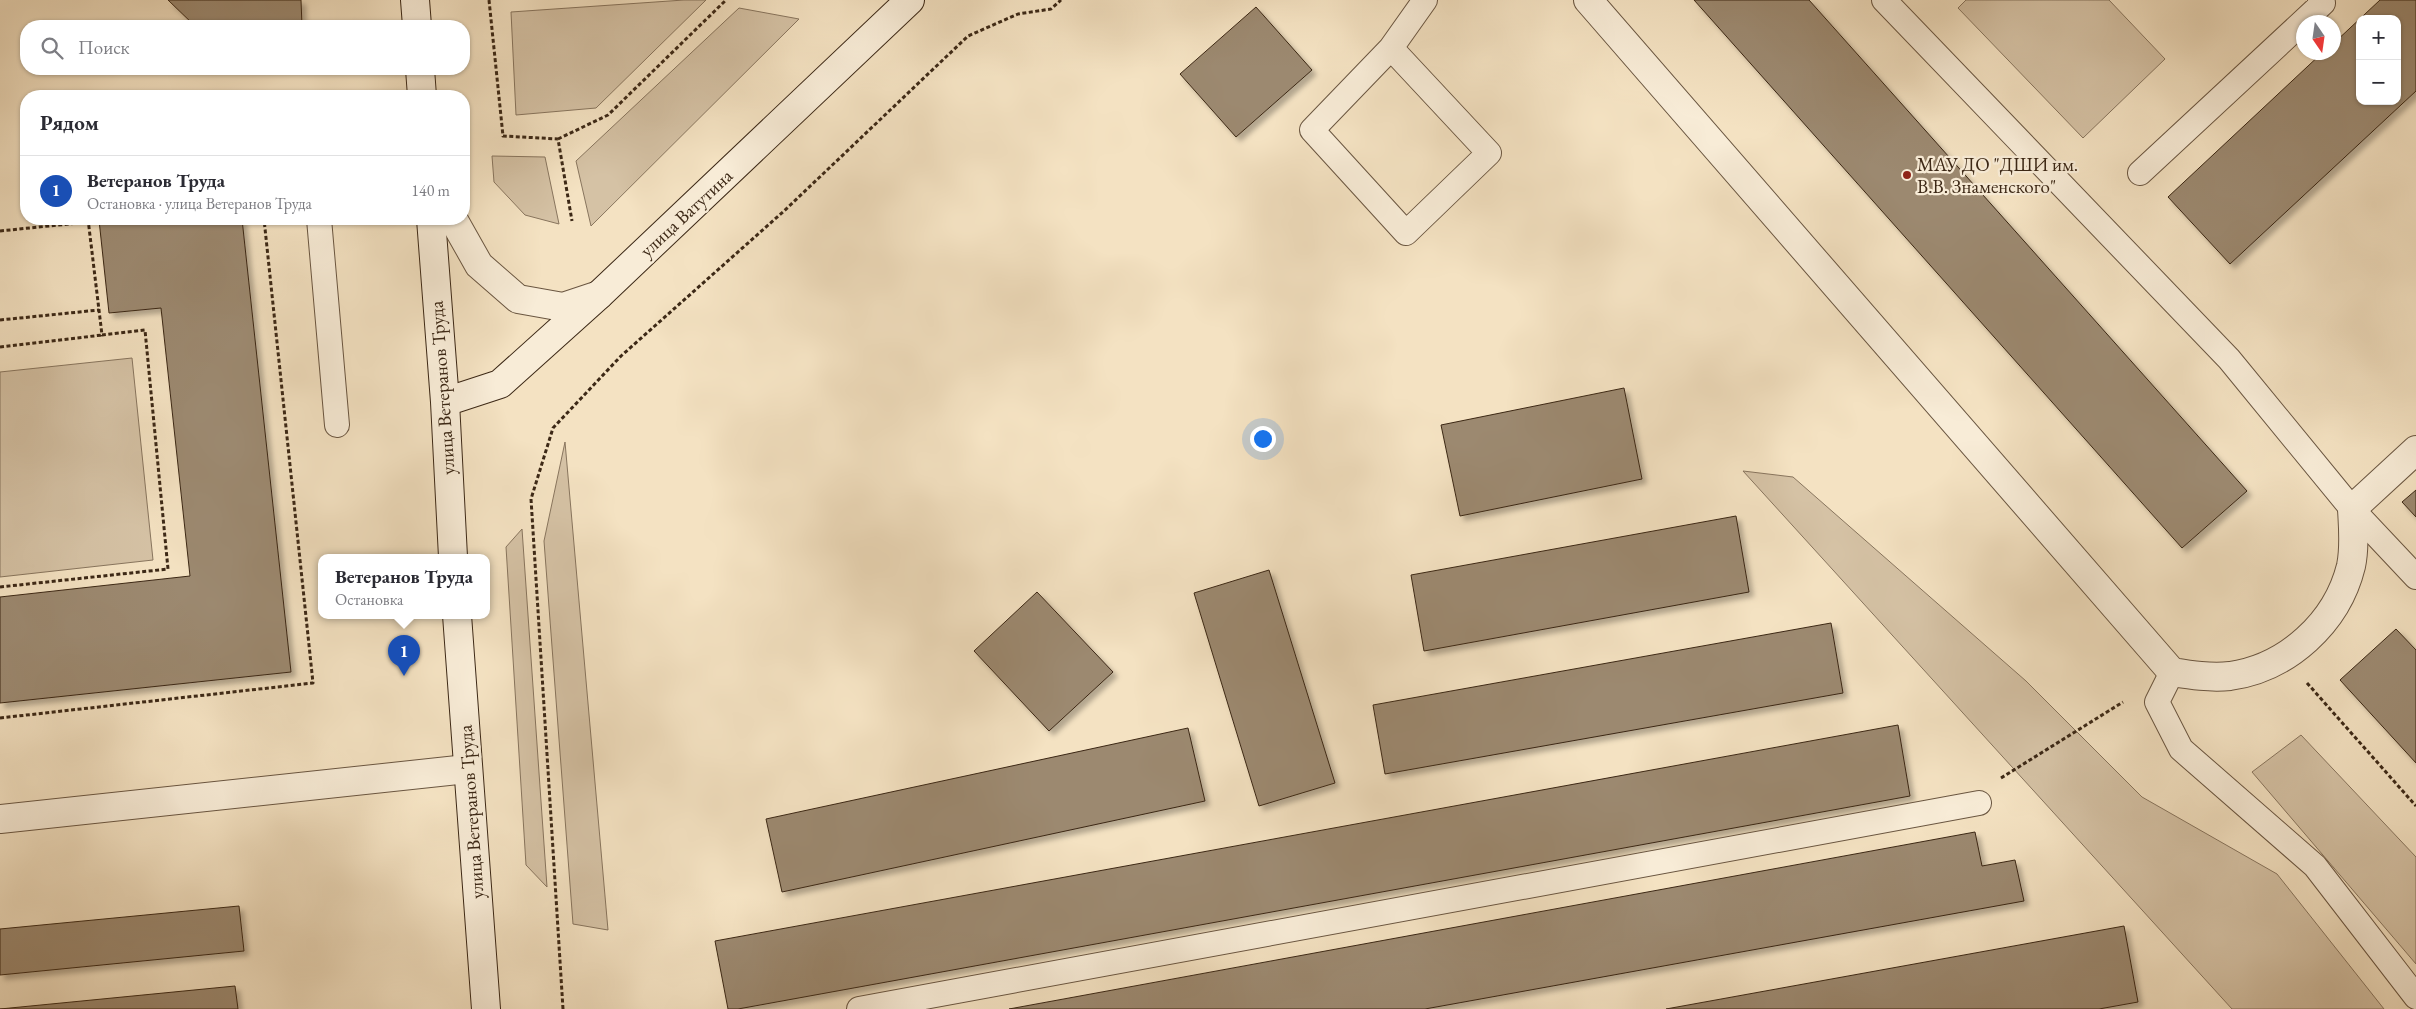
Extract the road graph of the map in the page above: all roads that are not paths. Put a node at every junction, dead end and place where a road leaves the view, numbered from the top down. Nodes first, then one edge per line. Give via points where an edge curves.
1 (415, 0) edge
2 (910, 0) edge
3 (1425, 0) edge
4 (1588, 0) edge
5 (1884, 0) edge
6 (2320, 0) edge
7 (417, 20) edge
8 (1391, 48) junction
9 (420, 75) edge
10 (422, 90) edge
11 (2140, 174) dead end
12 (320, 225) edge
13 (431, 225) edge
14 (456, 225) edge
15 (599, 295) junction
16 (445, 402) junction
17 (337, 425) dead end
18 (2416, 450) edge
19 (2352, 509) junction
20 (453, 554) edge
21 (2416, 577) edge
22 (457, 619) edge
23 (2172, 672) junction
24 (467, 770) junction
25 (1979, 803) road end
26 (0, 819) edge
27 (2416, 997) edge
28 (486, 1009) edge
29 (859, 1009) edge

1 - 7 street
2 - 15 street, улица Ватутина
3 - 8 lane
4 - 23 street
5 - 19 lane via 2230,359
6 - 11 lane via 2322,3
8 - 8 lane via 1312,130 1406,233 1490,153
9 - 10 street
12 - 17 lane
13 - 16 street, улица Ветеранов Труда
14 - 15 street via 479,265 518,299 562,306
15 - 16 street, улица Ватутина via 500,384
16 - 20 street, улица Ветеранов Труда
18 - 19 street
19 - 21 lane
19 - 23 street via 2351,566 2341,593 2307,640 2284,657 2258,669 2230,676 2201,677
22 - 24 street, улица Ветеранов Труда
23 - 27 lane via 2157,702 2181,749 2315,866
24 - 26 street
24 - 28 street, улица Ветеранов Труда
25 - 29 lane

